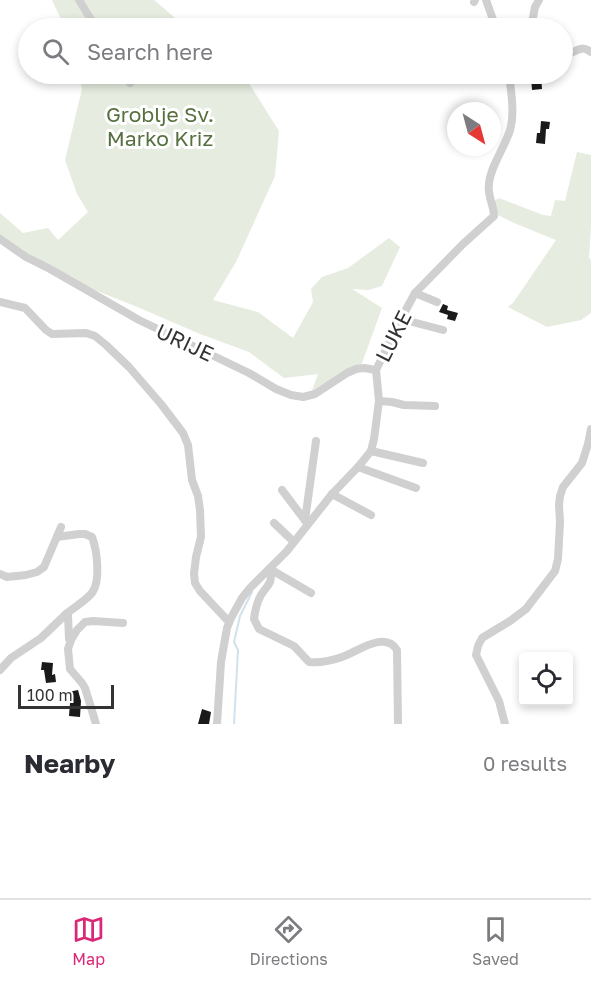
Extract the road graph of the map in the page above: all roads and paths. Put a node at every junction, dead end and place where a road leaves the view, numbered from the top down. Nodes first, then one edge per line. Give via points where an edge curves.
1 (79, 0) edge
2 (486, 0) edge
3 (539, 0) edge
4 (90, 18) edge
5 (492, 18) edge
6 (533, 18) edge
7 (573, 52) edge
8 (591, 52) edge
9 (510, 84) edge
10 (0, 239) edge
11 (415, 293) junction
12 (0, 302) edge
13 (437, 302) dead end
14 (401, 319) junction
15 (443, 330) dead end
16 (376, 370) junction
17 (379, 401) junction
18 (435, 406) dead end
19 (591, 429) edge
20 (316, 441) dead end
21 (371, 451) junction
22 (423, 463) dead end
23 (358, 467) junction
24 (416, 488) dead end
25 (282, 490) dead end
26 (332, 494) junction
27 (371, 515) dead end
28 (307, 522) junction
29 (274, 524) dead end
30 (61, 527) dead end
31 (57, 537) junction
32 (294, 542) junction
33 (270, 569) junction
34 (0, 574) edge
35 (310, 593) dead end
36 (66, 614) junction
37 (229, 622) junction
38 (123, 623) dead end
39 (71, 640) junction
40 (0, 670) edge
41 (96, 724) edge
42 (217, 724) edge
43 (398, 724) edge
44 (505, 724) edge

1 - 4 street
2 - 5 street
3 - 6 street
7 - 8 street via 586,48
9 - 11 street, LUKE via 510,131 489,182 494,216
10 - 16 street, URIJE via 139,320 291,395 315,394 356,369
11 - 13 street
11 - 14 street, LUKE
12 - 37 street via 25,308 52,334 95,336 129,367 183,432 200,510 195,583
14 - 15 street
14 - 16 street, LUKE
16 - 17 street, LUKE
17 - 18 street
17 - 21 street, LUKE
19 - 44 street via 582,463 560,496 555,571 526,609 482,638 478,646 476,655 499,701
20 - 28 street
21 - 22 street
21 - 23 street, LUKE
23 - 24 street
23 - 26 street, LUKE
25 - 28 street
26 - 27 street
26 - 28 street, LUKE
28 - 32 street, LUKE
29 - 32 street
30 - 31 street
31 - 34 street via 44,567 37,572 7,577
31 - 36 street via 85,534 92,537 96,548 93,591
32 - 33 street, LUKE
33 - 35 street
33 - 37 street, LUKE via 242,597
33 - 43 street via 270,585 261,596 254,619 259,629 294,646 309,662 343,657 375,642 396,647
36 - 39 street
36 - 40 street
37 - 42 street, LUKE via 221,662
38 - 39 street via 85,622
39 - 41 street via 70,669 85,688

